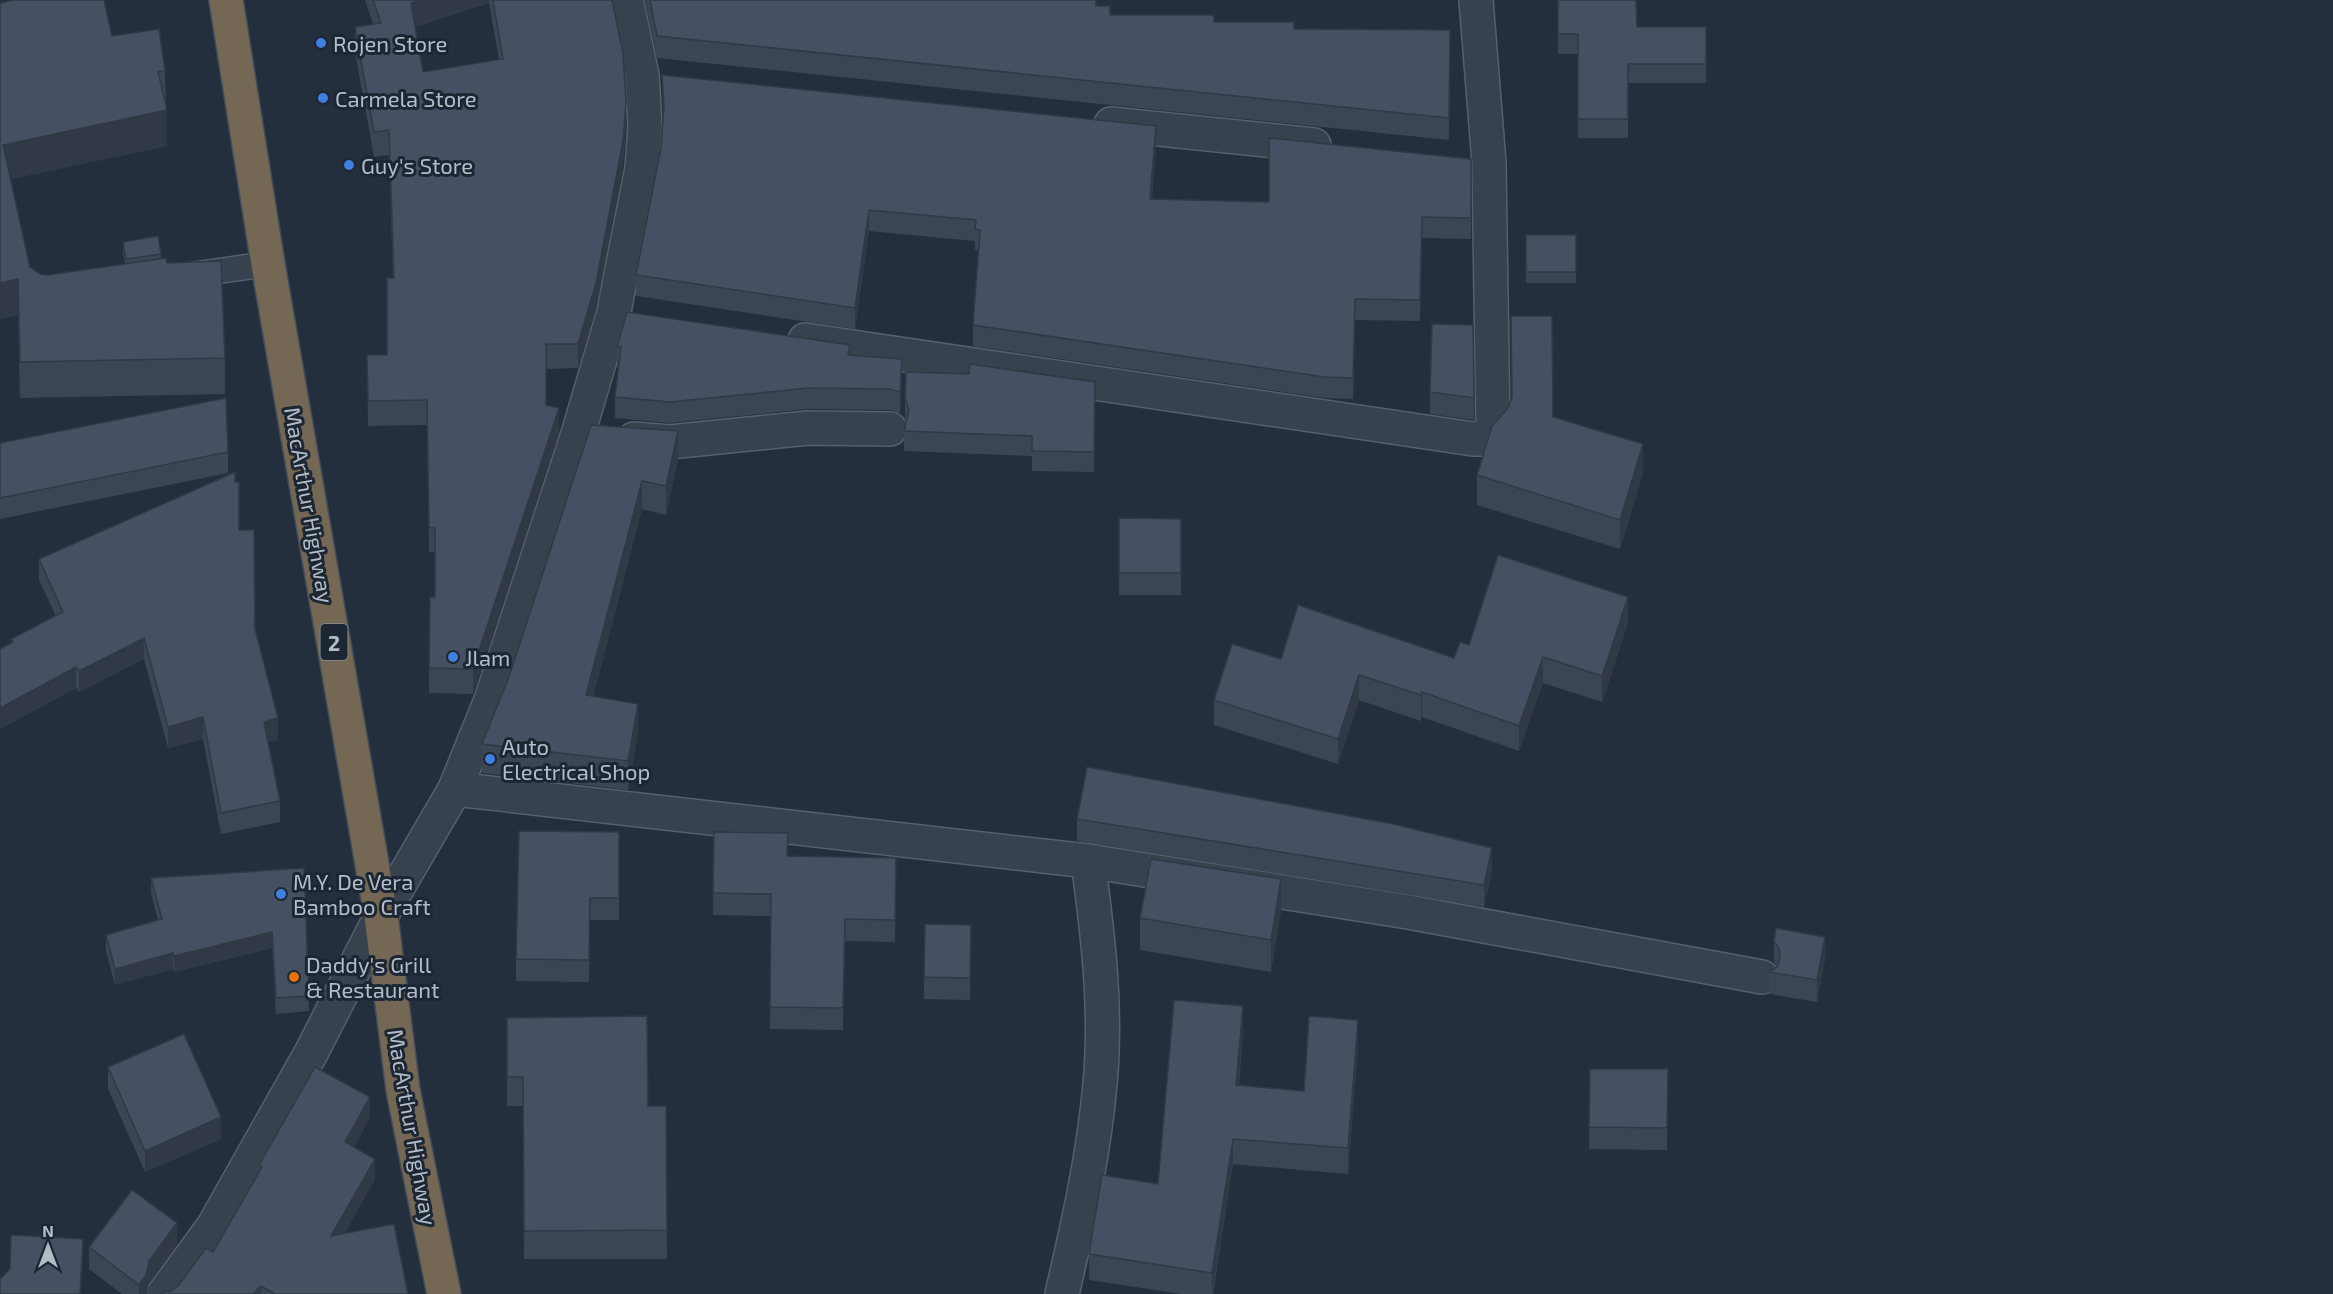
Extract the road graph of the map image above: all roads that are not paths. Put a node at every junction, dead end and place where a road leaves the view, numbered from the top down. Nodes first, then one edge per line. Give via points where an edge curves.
1 (226, 0) edge
2 (626, 0) edge
3 (1476, 0) edge
4 (642, 75) junction
5 (678, 78) edge
6 (1083, 121) edge
7 (1345, 148) edge
8 (1453, 159) edge
9 (1488, 163) junction
10 (268, 264) junction
11 (163, 280) edge
12 (614, 312) junction
13 (649, 317) edge
14 (778, 336) edge
15 (891, 429) dead end
16 (578, 434) junction
17 (455, 789) junction
18 (1088, 861) junction
19 (381, 916) junction
20 (1762, 977) dead end
21 (164, 1294) edge
22 (444, 1294) edge
23 (1062, 1294) edge

1 - 10 highway, MacArthur Highway / 2
2 - 4 street
3 - 9 street
4 - 5 street
4 - 12 street via 642,168
6 - 7 street
8 - 9 street
9 - 14 street via 1493,426 1483,439
10 - 11 lane
10 - 19 highway, MacArthur Highway / 2
12 - 13 street
12 - 16 street
15 - 16 street via 808,429 670,442
16 - 17 street via 491,700
17 - 18 street
17 - 19 street
18 - 20 street via 1408,912
18 - 23 street via 1101,964 1101,1083 1079,1221
19 - 21 street via 311,1053 219,1217
19 - 22 highway, MacArthur Highway / 2 via 403,1090

